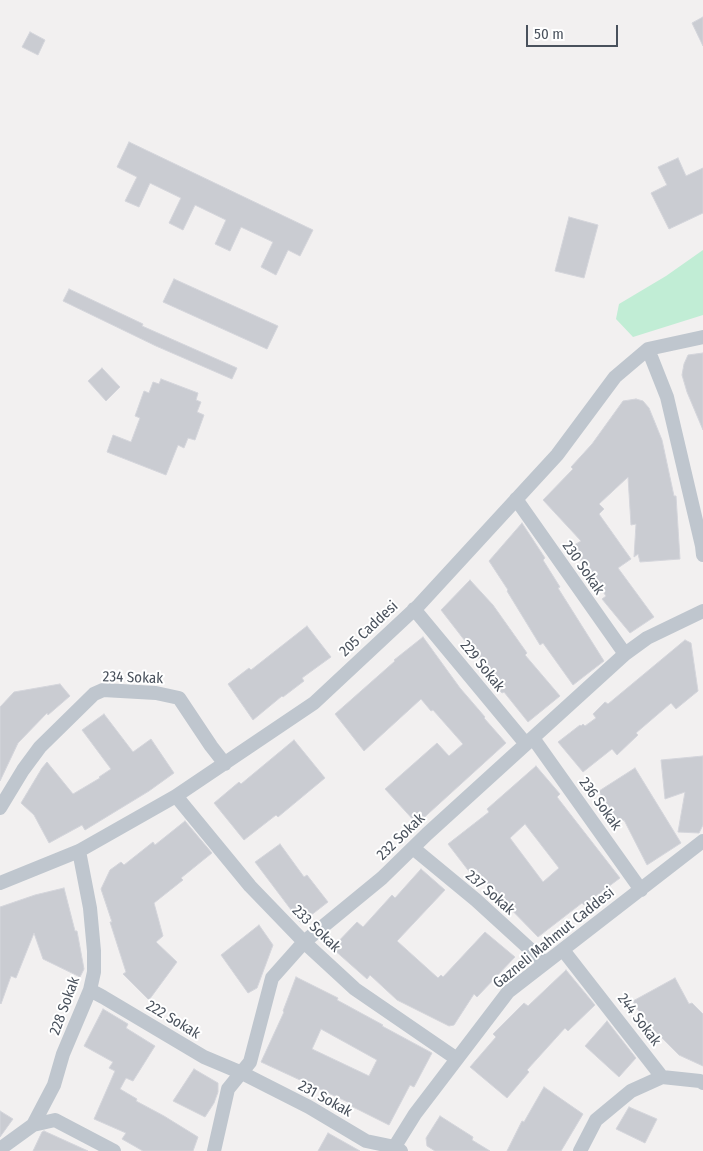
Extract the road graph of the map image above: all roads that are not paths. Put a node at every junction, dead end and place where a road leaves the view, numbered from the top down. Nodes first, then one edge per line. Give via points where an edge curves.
1 (703, 337) edge
2 (648, 349) junction
3 (516, 499) junction
4 (697, 499) edge
5 (703, 555) edge
6 (414, 609) junction
7 (703, 611) edge
8 (625, 654) junction
9 (529, 741) junction
10 (225, 764) junction
11 (176, 796) junction
12 (0, 808) edge
13 (703, 841) edge
14 (413, 848) junction
15 (79, 851) junction
16 (0, 883) edge
17 (642, 890) junction
18 (304, 942) junction
19 (563, 950) junction
20 (545, 964) junction
21 (90, 990) junction
22 (457, 1059) junction
23 (242, 1073) junction
24 (662, 1078) junction
25 (703, 1083) edge
26 (33, 1125) junction
27 (0, 1149) edge
28 (396, 1150) edge
29 (114, 1151) edge
30 (214, 1151) edge
31 (580, 1151) edge

1 - 2 street, 205 Caddesi
2 - 3 street, 205 Caddesi via 615,377 557,455
2 - 4 street via 667,397
3 - 6 street, 205 Caddesi
3 - 8 street, 230 Sokak
4 - 5 street
6 - 9 street, 229 Sokak
6 - 10 street, 205 Caddesi via 314,703
7 - 8 street, 232 Sokak via 647,638
8 - 9 street, 232 Sokak
9 - 14 street, 232 Sokak
9 - 17 street, 236 Sokak
10 - 11 street, 205 Caddesi
10 - 12 street, 234 Sokak via 179,698 156,692 103,690 94,694 40,747
11 - 15 street, 205 Caddesi
11 - 18 street, 233 Sokak via 250,886
13 - 17 street, Gazneli Mahmut Caddesi
14 - 18 street, 232 Sokak
14 - 20 street, 237 Sokak via 476,900
15 - 16 street, 205 Caddesi
15 - 21 street, 228 Sokak via 94,951
17 - 19 street, Gazneli Mahmut Caddesi
18 - 22 street, 233 Sokak via 355,989
18 - 23 street, 232 Sokak via 272,978 250,1062
19 - 20 street, Gazneli Mahmut Caddesi
19 - 24 street, 244 Sokak
20 - 22 street, Gazneli Mahmut Caddesi via 508,992
21 - 23 street, 222 Sokak via 204,1057
21 - 26 street, 228 Sokak via 63,1054 54,1085
22 - 28 street, Gazneli Mahmut Caddesi via 415,1114
23 - 28 street, 231 Sokak via 309,1106 366,1141
23 - 30 street, 232 Sokak via 228,1089
24 - 25 street
24 - 31 street via 631,1091 596,1120
26 - 27 street, 228 Sokak
26 - 29 street via 55,1120

